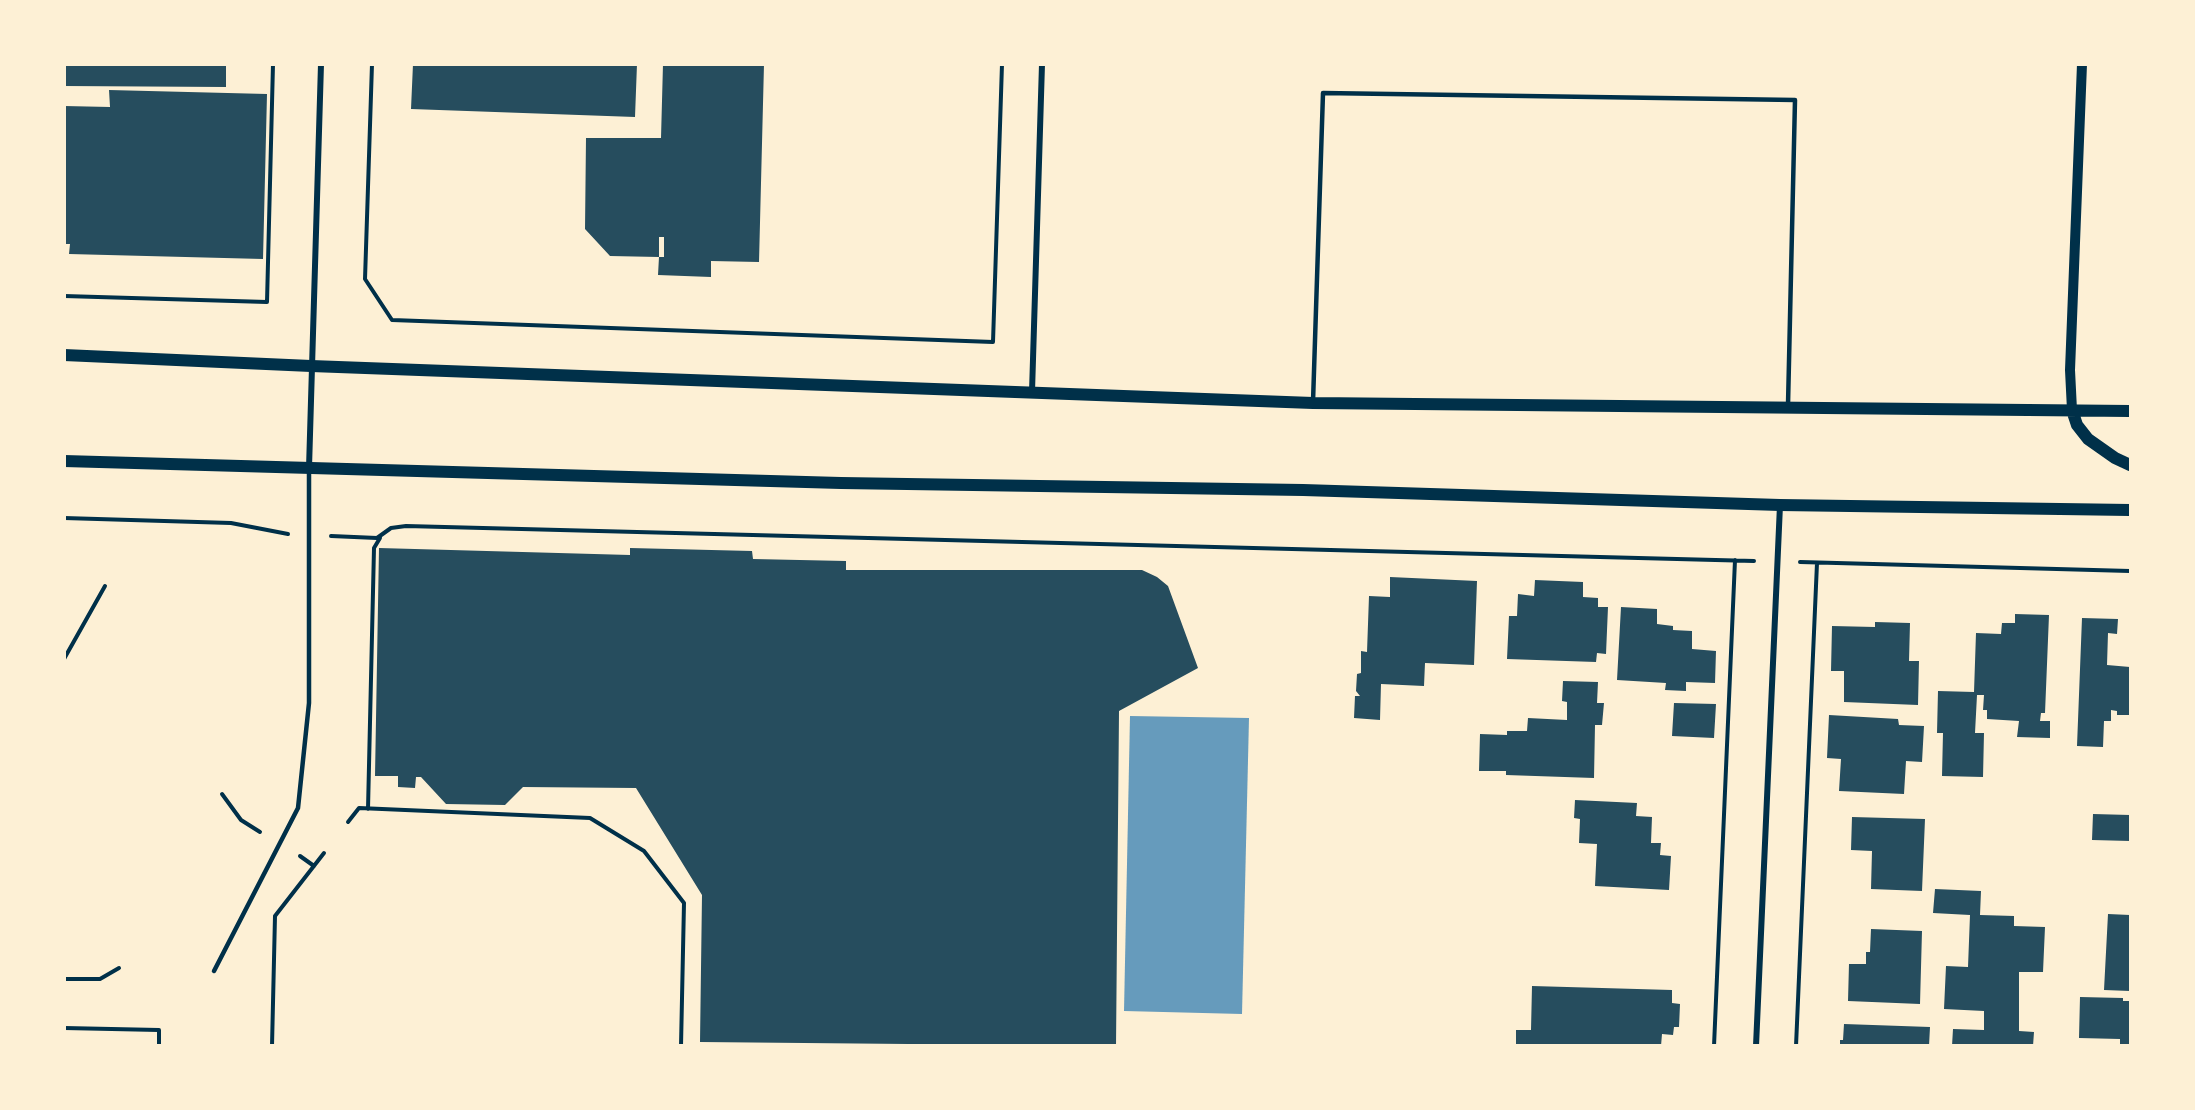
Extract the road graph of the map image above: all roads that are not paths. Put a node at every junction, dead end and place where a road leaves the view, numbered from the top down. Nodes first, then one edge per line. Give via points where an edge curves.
1 (321, 64) edge
2 (1042, 64) edge
3 (2082, 64) edge
4 (64, 355) edge
5 (312, 366) junction
6 (1032, 392) junction
7 (1313, 403) junction
8 (1788, 408) junction
9 (2072, 410) junction
10 (2130, 411) edge
11 (64, 460) edge
12 (2130, 465) edge
13 (309, 468) junction
14 (1780, 505) junction
15 (2130, 510) edge
16 (214, 971) dead end
17 (1756, 1046) edge

1 - 5 street
2 - 6 street
3 - 9 street via 2070,370
4 - 5 main road
5 - 6 main road
5 - 13 street
6 - 7 main road
7 - 8 main road
7 - 8 lane via 1323,93 1795,100
8 - 9 main road
9 - 10 main road
9 - 12 main road via 2077,426 2088,439
11 - 13 main road
13 - 14 main road
13 - 16 lane via 308,714 298,808
14 - 15 main road
14 - 17 street

